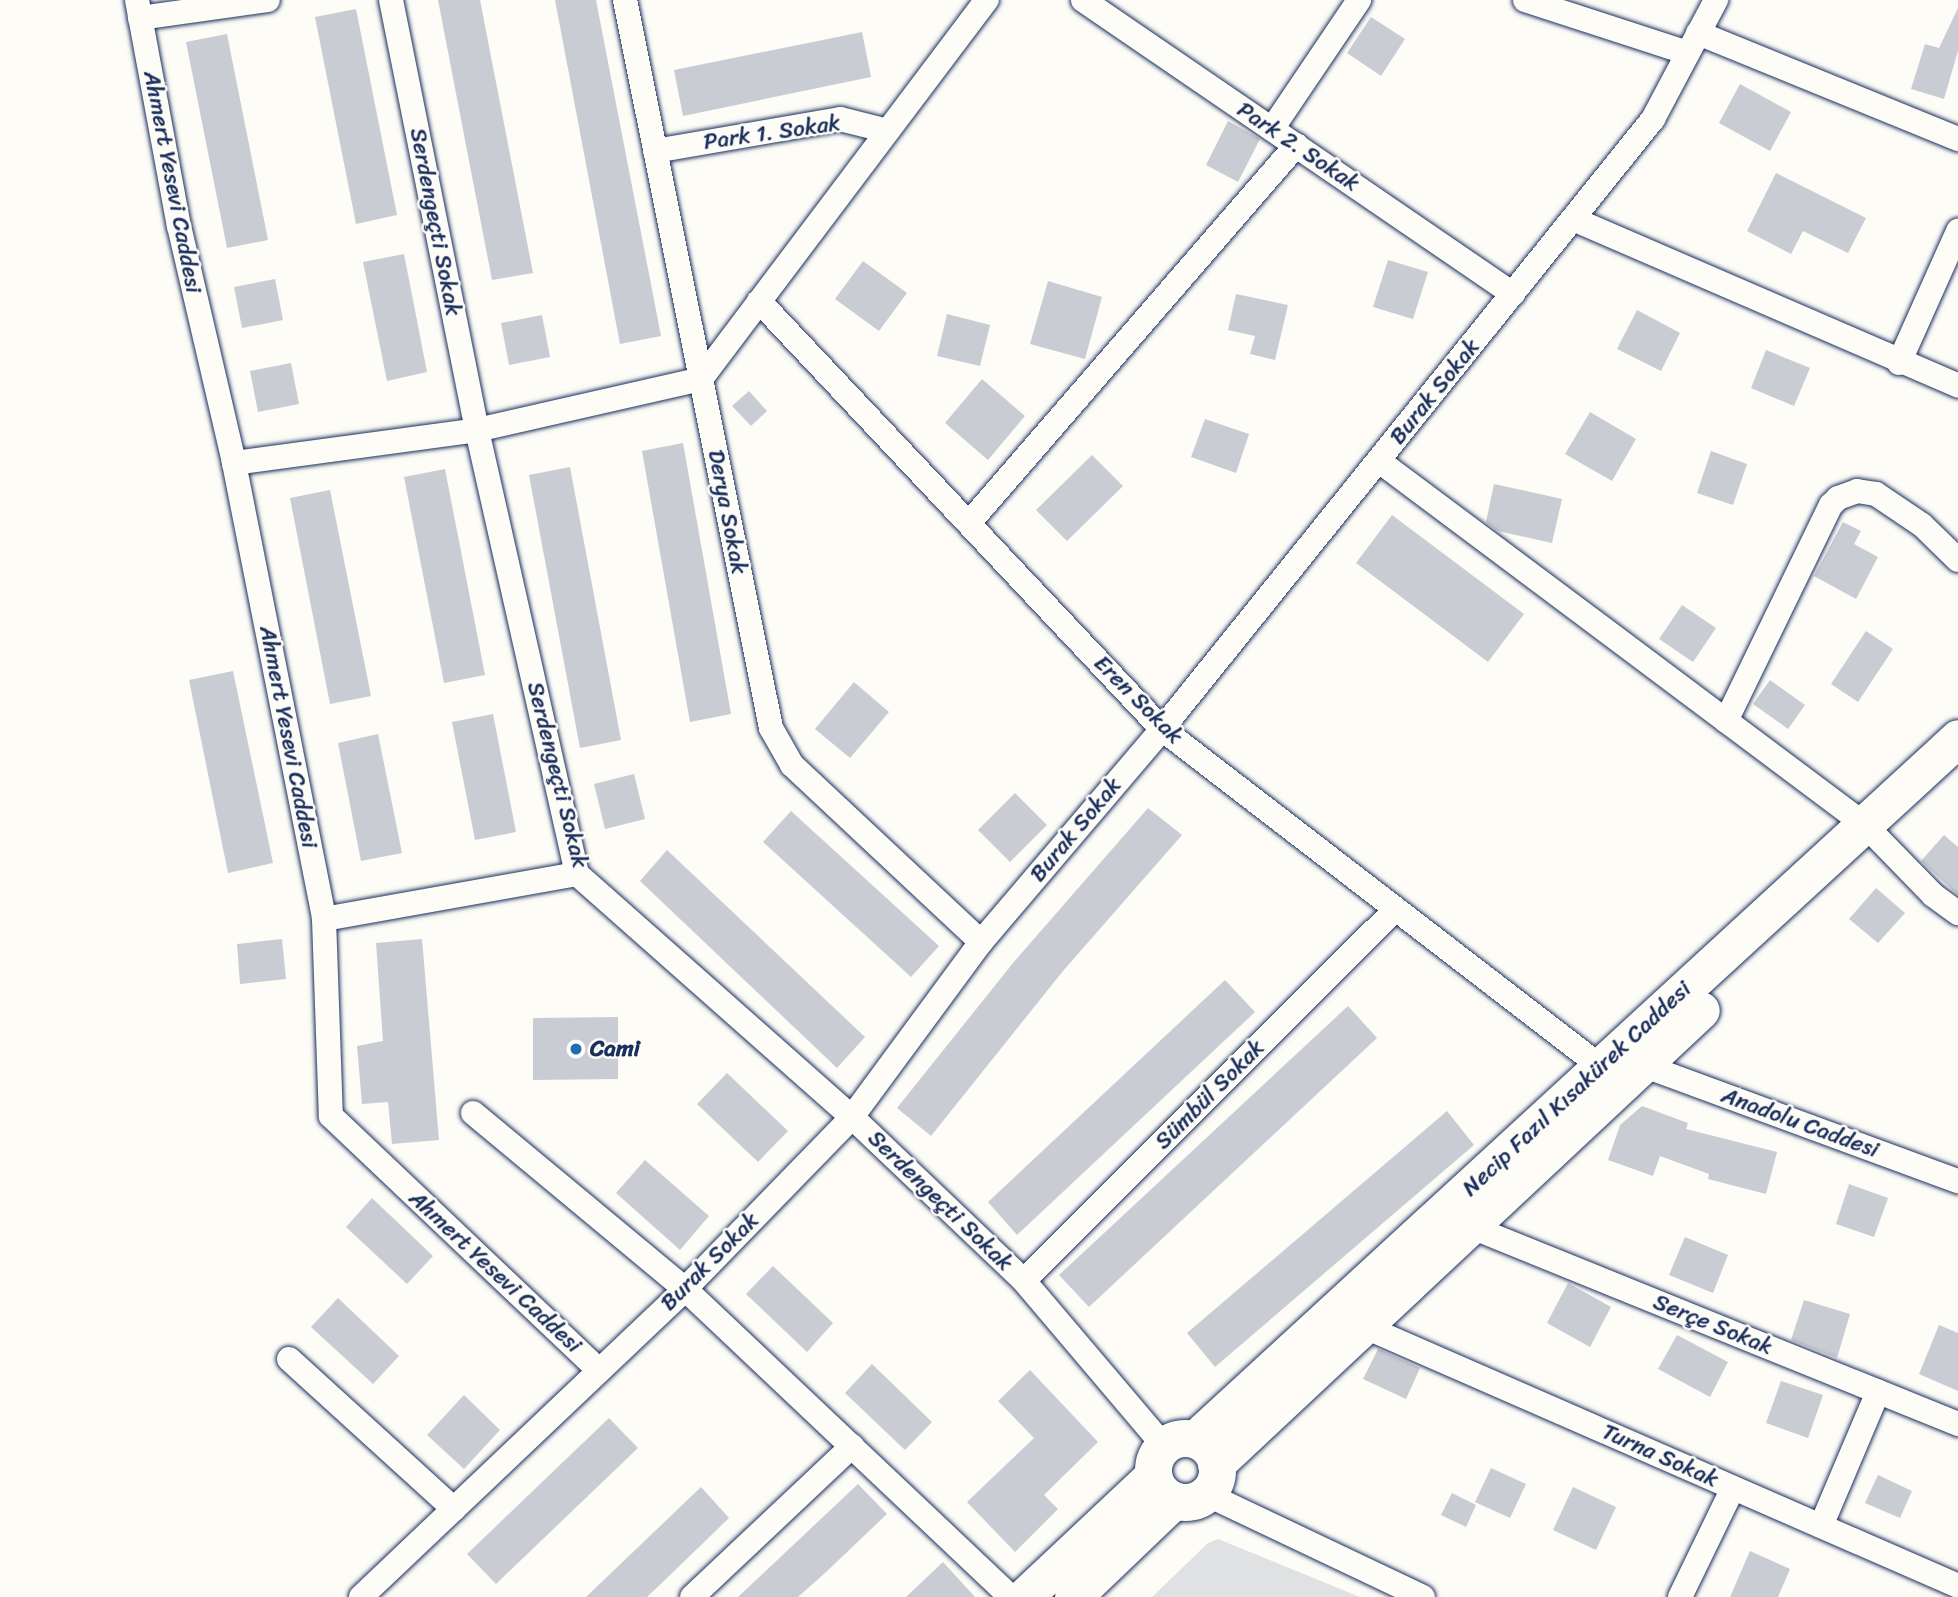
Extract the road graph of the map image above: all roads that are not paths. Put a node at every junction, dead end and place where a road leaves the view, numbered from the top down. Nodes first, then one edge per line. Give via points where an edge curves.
1 (268, 0) edge
2 (391, 0) edge
3 (625, 0) edge
4 (986, 0) edge
5 (1083, 0) edge
6 (1359, 0) edge
7 (1525, 0) edge
8 (1716, 0) edge
9 (138, 9) edge
10 (1693, 43) junction
11 (1272, 129) junction
12 (888, 131) junction
13 (1958, 139) edge
14 (1296, 145) junction
15 (655, 151) junction
16 (1573, 219) junction
17 (1958, 231) edge
18 (1513, 294) junction
19 (759, 302) junction
20 (1899, 363) junction
21 (701, 379) junction
22 (1958, 386) edge
23 (477, 429) junction
24 (1379, 461) junction
25 (234, 463) junction
26 (969, 523) junction
27 (1958, 560) edge
28 (1726, 721) junction
29 (1162, 729) junction
30 (1958, 738) edge
31 (1958, 772) edge
32 (1873, 833) junction
33 (577, 874) junction
34 (1396, 909) junction
35 (1958, 913) edge
36 (324, 919) junction
37 (981, 942) junction
38 (1642, 1065) junction
39 (1601, 1067) junction
40 (473, 1113) dead end
41 (852, 1117) junction
42 (1958, 1181) edge
43 (1469, 1226) junction
44 (1024, 1282) junction
45 (685, 1289) junction
46 (1363, 1326) junction
47 (289, 1359) dead end
48 (599, 1370) junction
49 (1878, 1392) junction
50 (1958, 1424) edge
51 (852, 1447) junction
52 (1185, 1470) junction
53 (1733, 1488) junction
54 (454, 1509) junction
55 (1821, 1526) junction
56 (1958, 1586) edge
57 (361, 1597) edge
58 (692, 1597) edge
59 (1011, 1597) edge
60 (1024, 1597) edge
61 (1073, 1597) edge
62 (1423, 1597) edge
63 (1680, 1597) edge

1 - 9 street
2 - 23 street, Serdengeçti Sokak
3 - 15 street, Derya Sokak
4 - 12 street
5 - 11 street, Park 2. Sokak
6 - 11 street
7 - 10 street
8 - 10 street, Burak Sokak
9 - 25 street, Ahmert Yesevi Caddesi via 179,226
10 - 13 street
10 - 16 street, Burak Sokak via 1653,119
11 - 14 street, Park 2. Sokak
12 - 15 street, Park 1. Sokak via 840,120
12 - 19 street
14 - 18 street, Park 2. Sokak
14 - 26 street
15 - 21 street, Derya Sokak
16 - 18 street, Burak Sokak
16 - 20 street
17 - 20 street
18 - 24 street, Burak Sokak
19 - 21 street
19 - 26 street, Eren Sokak
20 - 22 street
21 - 23 street
21 - 37 street, Derya Sokak via 766,712 777,742 792,765
23 - 25 street
23 - 33 street, Serdengeçti Sokak
24 - 28 street
24 - 29 street, Burak Sokak
25 - 36 street, Ahmert Yesevi Caddesi
26 - 29 street, Eren Sokak
27 - 28 street via 1922,525 1876,494 1857,491 1839,498 1831,505
28 - 32 street
29 - 34 street, Eren Sokak
29 - 37 street, Burak Sokak
30 - 32 street, Necip Fazıl Kısakürek Caddesi
31 - 32 street, Necip Fazıl Kısakürek Caddesi
32 - 35 street via 1933,895
32 - 38 street, Necip Fazıl Kısakürek Caddesi
32 - 39 street, Necip Fazıl Kısakürek Caddesi
33 - 36 street
33 - 41 street, Serdengeçti Sokak
34 - 39 street, Eren Sokak
34 - 44 street, Sümbül Sokak
36 - 48 street, Ahmert Yesevi Caddesi via 331,1116
37 - 41 street, Burak Sokak
38 - 42 street, Anadolu Caddesi
38 - 43 street, Necip Fazıl Kısakürek Caddesi
39 - 52 street, Necip Fazıl Kısakürek Caddesi
40 - 45 street
41 - 44 street, Serdengeçti Sokak
41 - 45 street, Burak Sokak
43 - 46 street, Necip Fazıl Kısakürek Caddesi
43 - 49 street, Serçe Sokak
44 - 52 street, Serdengeçti Sokak
45 - 48 street, Burak Sokak
45 - 51 street
46 - 52 street, Necip Fazıl Kısakürek Caddesi
46 - 53 street, Turna Sokak
47 - 54 street
48 - 54 street, Burak Sokak
49 - 50 street, Serçe Sokak
49 - 55 street
51 - 58 street
51 - 59 street
52 - 60 street, Necip Fazıl Kısakürek Caddesi
52 - 61 street, Necip Fazıl Kısakürek Caddesi
52 - 62 street
53 - 55 street, Turna Sokak
53 - 63 street
54 - 57 street, Burak Sokak
55 - 56 street, Turna Sokak

